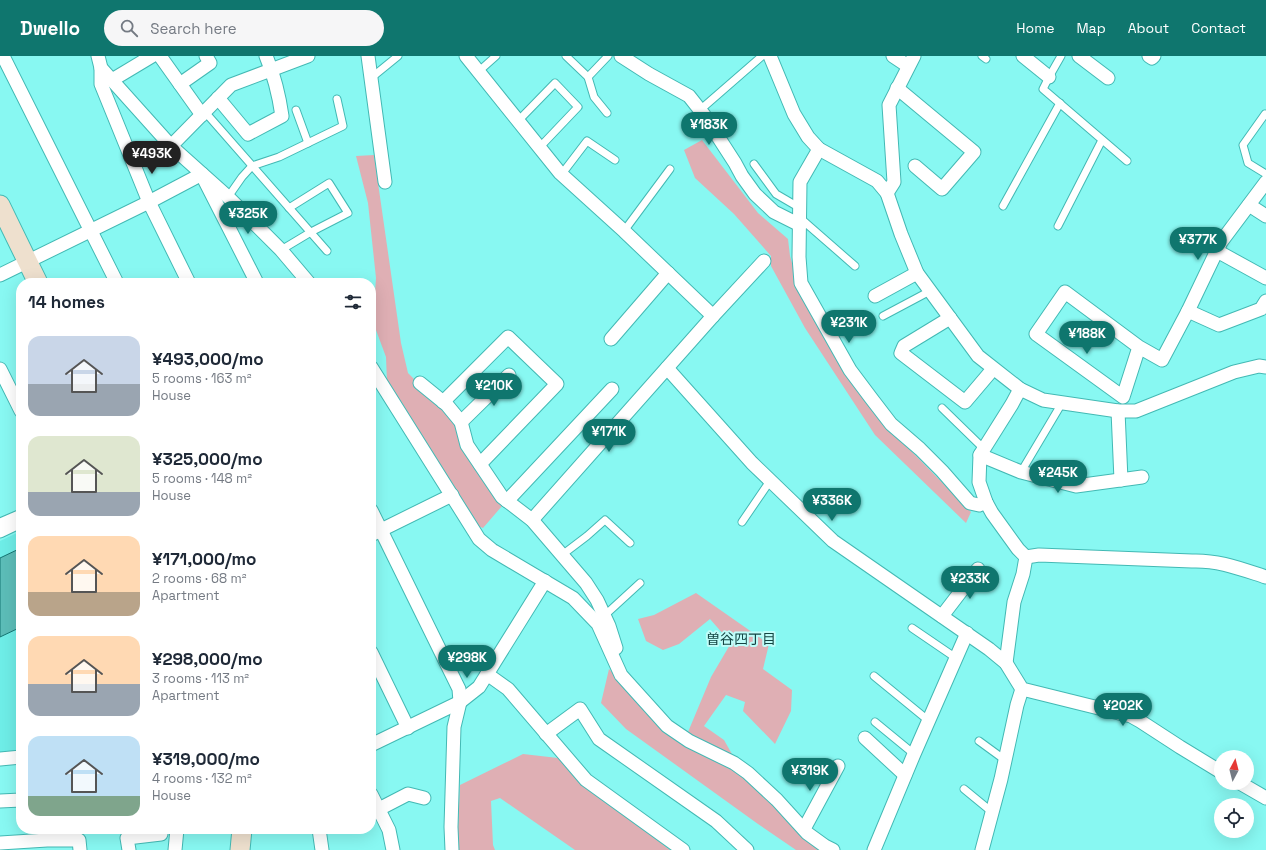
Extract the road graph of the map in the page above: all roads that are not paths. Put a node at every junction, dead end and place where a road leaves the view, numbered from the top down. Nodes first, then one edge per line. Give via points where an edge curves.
1 (2, 56) edge
2 (152, 56) edge
3 (160, 56) edge
4 (206, 56) edge
5 (266, 56) edge
6 (308, 56) edge
7 (368, 56) edge
8 (398, 56) edge
9 (466, 56) edge
10 (496, 56) edge
11 (566, 56) edge
12 (608, 56) edge
13 (621, 56) edge
14 (762, 56) edge
15 (770, 56) edge
16 (893, 56) edge
17 (1023, 56) edge
18 (1061, 56) edge
19 (1079, 56) edge
20 (1149, 56) edge
21 (1154, 56) edge
22 (911, 61) edge
23 (100, 62) edge
24 (272, 70) junction
25 (478, 72) junction
26 (1049, 76) junction
27 (588, 77) junction
28 (371, 78) junction
29 (1108, 78) dead end
30 (112, 80) junction
31 (180, 84) junction
32 (897, 88) junction
33 (218, 98) junction
34 (337, 99) dead end
35 (1060, 103) junction
36 (296, 110) dead end
37 (700, 110) junction
38 (203, 113) junction
39 (607, 113) dead end
40 (1265, 114) edge
41 (518, 121) junction
42 (1102, 140) junction
43 (308, 143) junction
44 (171, 146) junction
45 (539, 148) junction
46 (819, 149) junction
47 (615, 160) dead end
48 (1127, 161) dead end
49 (754, 164) dead end
50 (252, 166) junction
51 (915, 166) dead end
52 (670, 169) dead end
53 (202, 174) junction
54 (1266, 174) edge
55 (561, 175) junction
56 (385, 182) dead end
57 (1266, 182) edge
58 (887, 193) junction
59 (228, 197) junction
60 (149, 202) junction
61 (0, 205) edge
62 (1249, 205) junction
63 (1003, 206) dead end
64 (289, 208) junction
65 (1266, 216) edge
66 (800, 217) junction
67 (1058, 226) dead end
68 (90, 230) junction
69 (624, 231) junction
70 (311, 232) junction
71 (281, 250) junction
72 (327, 251) dead end
73 (1217, 251) junction
74 (28, 261) junction
75 (764, 261) dead end
76 (855, 266) dead end
77 (668, 273) junction
78 (918, 273) junction
79 (0, 275) edge
80 (36, 278) edge
81 (114, 278) edge
82 (187, 278) edge
83 (254, 278) edge
84 (305, 278) edge
85 (1266, 278) edge
86 (930, 291) junction
87 (874, 296) dead end
88 (1266, 302) edge
89 (1188, 311) junction
90 (713, 316) junction
91 (884, 316) dead end
92 (950, 318) junction
93 (611, 339) dead end
94 (1139, 347) junction
95 (1266, 367) edge
96 (667, 368) junction
97 (0, 369) edge
98 (993, 369) junction
99 (376, 375) edge
100 (509, 375) dead end
101 (420, 383) dead end
102 (4, 386) edge
103 (612, 389) dead end
104 (1020, 389) junction
105 (443, 402) junction
106 (1062, 403) junction
107 (16, 404) edge
108 (942, 408) dead end
109 (1118, 411) junction
110 (461, 422) junction
111 (980, 455) junction
112 (480, 464) junction
113 (1021, 472) junction
114 (1142, 477) dead end
115 (1121, 480) junction
116 (770, 481) junction
117 (452, 495) junction
118 (507, 501) junction
119 (986, 502) junction
120 (16, 514) edge
121 (532, 520) junction
122 (0, 522) edge
123 (742, 522) dead end
124 (16, 523) edge
125 (0, 531) edge
126 (376, 533) edge
127 (630, 543) dead end
128 (562, 555) junction
129 (1026, 557) junction
130 (978, 569) dead end
131 (1266, 577) edge
132 (545, 581) junction
133 (640, 583) dead end
134 (604, 616) junction
135 (942, 616) junction
136 (912, 628) dead end
137 (967, 633) junction
138 (956, 658) junction
139 (376, 662) edge
140 (1006, 663) junction
141 (487, 674) junction
142 (621, 675) junction
143 (874, 676) dead end
144 (1022, 689) junction
145 (460, 702) junction
146 (929, 720) junction
147 (875, 722) dead end
148 (408, 728) junction
149 (546, 734) junction
150 (865, 738) dead end
151 (979, 741) dead end
152 (376, 743) edge
153 (914, 754) junction
154 (16, 757) edge
155 (0, 759) edge
156 (1005, 760) junction
157 (838, 766) dead end
158 (1214, 768) edge
159 (905, 776) junction
160 (964, 789) dead end
161 (1252, 790) edge
162 (424, 798) dead end
163 (1266, 798) edge
164 (16, 800) edge
165 (0, 801) edge
166 (376, 803) edge
167 (379, 809) junction
168 (992, 812) junction
169 (804, 829) junction
170 (47, 834) edge
171 (161, 834) dead end
172 (177, 834) edge
173 (242, 834) edge
174 (320, 834) edge
175 (0, 843) edge
176 (744, 849) edge
177 (80, 850) edge
178 (129, 850) edge
179 (175, 850) edge
180 (240, 850) edge
181 (322, 850) edge
182 (393, 850) edge
183 (452, 850) edge
184 (683, 850) edge
185 (833, 850) edge
186 (874, 850) edge
187 (982, 850) edge

1 - 68 street
2 - 30 street
3 - 31 street
4 - 31 street via 210,63
5 - 24 street
6 - 24 street
7 - 28 street
8 - 28 lane
9 - 25 street
10 - 25 lane
11 - 27 lane
12 - 27 lane
13 - 37 street via 689,96
14 - 37 lane
15 - 46 street via 794,114
16 - 22 street
17 - 26 street
18 - 26 lane
19 - 29 street
20 - 21 street
22 - 32 street
23 - 30 street
23 - 60 street via 101,84
24 - 33 street via 230,85
24 - 33 street via 282,116 248,134
25 - 41 street
26 - 35 lane via 1043,89
27 - 39 lane via 594,97
28 - 56 street
30 - 44 street
31 - 38 street
32 - 51 street via 974,152 942,189
32 - 58 street via 889,105 894,182
33 - 38 street
34 - 43 lane via 343,126
35 - 42 lane
35 - 63 lane
36 - 43 lane
37 - 66 street via 755,194 774,212
38 - 44 street
38 - 50 lane
40 - 54 lane via 1243,145 1248,163
41 - 45 street
41 - 45 lane via 555,83 578,107
42 - 48 lane
42 - 67 lane
43 - 50 lane
44 - 53 street
45 - 55 street
46 - 58 street via 877,181
46 - 66 street via 800,182
47 - 55 lane via 587,141
49 - 66 lane via 776,194
50 - 59 lane
50 - 64 lane
52 - 69 lane
53 - 59 street
53 - 60 street
53 - 83 street
55 - 69 street
57 - 62 street
58 - 78 street
59 - 71 street
60 - 68 street
60 - 82 street
61 - 74 street
62 - 65 street
62 - 73 street
64 - 70 lane
64 - 70 lane via 329,183 348,213
66 - 76 lane
66 - 119 street via 801,283 850,370 891,424 942,471 970,503
68 - 74 street
68 - 81 street
69 - 77 street
70 - 71 lane
70 - 72 lane
71 - 84 street
73 - 85 street
73 - 89 street
74 - 79 street
74 - 80 street
75 - 90 street
77 - 90 street
77 - 93 street
78 - 86 street
78 - 87 street
86 - 91 lane
86 - 92 street
88 - 89 street via 1261,310 1219,325
89 - 94 street via 1162,360
90 - 96 street
92 - 98 street via 978,356
92 - 98 street via 904,346 901,353 965,402
94 - 94 street via 1064,292 1036,334 1123,396
95 - 109 street via 1259,366 1234,372 1136,411
96 - 116 street
96 - 121 street
97 - 102 street
98 - 104 street
99 - 117 street
100 - 110 street
101 - 105 street
102 - 107 street
103 - 118 street
104 - 106 street via 1043,400
104 - 111 street
105 - 110 street
105 - 112 street via 508,337 557,384
106 - 109 street
106 - 113 lane
108 - 111 lane via 980,446
109 - 115 street
110 - 112 street via 467,445
111 - 113 street
111 - 119 street via 978,482
112 - 118 street
113 - 115 street via 1076,486
114 - 115 street
116 - 123 lane
116 - 135 street via 833,541
117 - 126 street
117 - 132 street via 479,539 492,550
118 - 121 street
119 - 129 street
120 - 122 lane
121 - 128 street
124 - 125 street
126 - 145 street via 458,690
127 - 128 lane via 605,520
128 - 134 street via 586,583
129 - 131 street via 1039,555 1206,560
129 - 140 street via 1014,602
130 - 135 street
132 - 141 street
132 - 142 street via 573,598 598,624
133 - 134 lane
134 - 142 street via 617,649
135 - 137 street
136 - 138 lane
137 - 138 street
137 - 140 street
138 - 146 street
139 - 148 street
140 - 144 street
141 - 145 street via 479,687
141 - 149 street via 508,689
142 - 169 street via 667,726 748,773
143 - 146 lane
144 - 156 street
144 - 158 street via 1131,716
145 - 148 street
145 - 183 street via 454,727
146 - 153 street
147 - 153 lane
148 - 152 street
149 - 176 street via 580,709 599,739 716,821
149 - 184 street via 586,780
150 - 159 street
151 - 156 lane
153 - 159 street
154 - 155 street
156 - 168 street
157 - 169 street
159 - 186 street
160 - 168 lane
161 - 163 street
162 - 167 street via 408,794
164 - 165 street
166 - 167 street
167 - 182 street via 389,830
168 - 187 street
169 - 185 street
170 - 175 street
170 - 177 street via 79,840
171 - 178 street via 128,838
172 - 179 street
173 - 180 street
174 - 181 street

